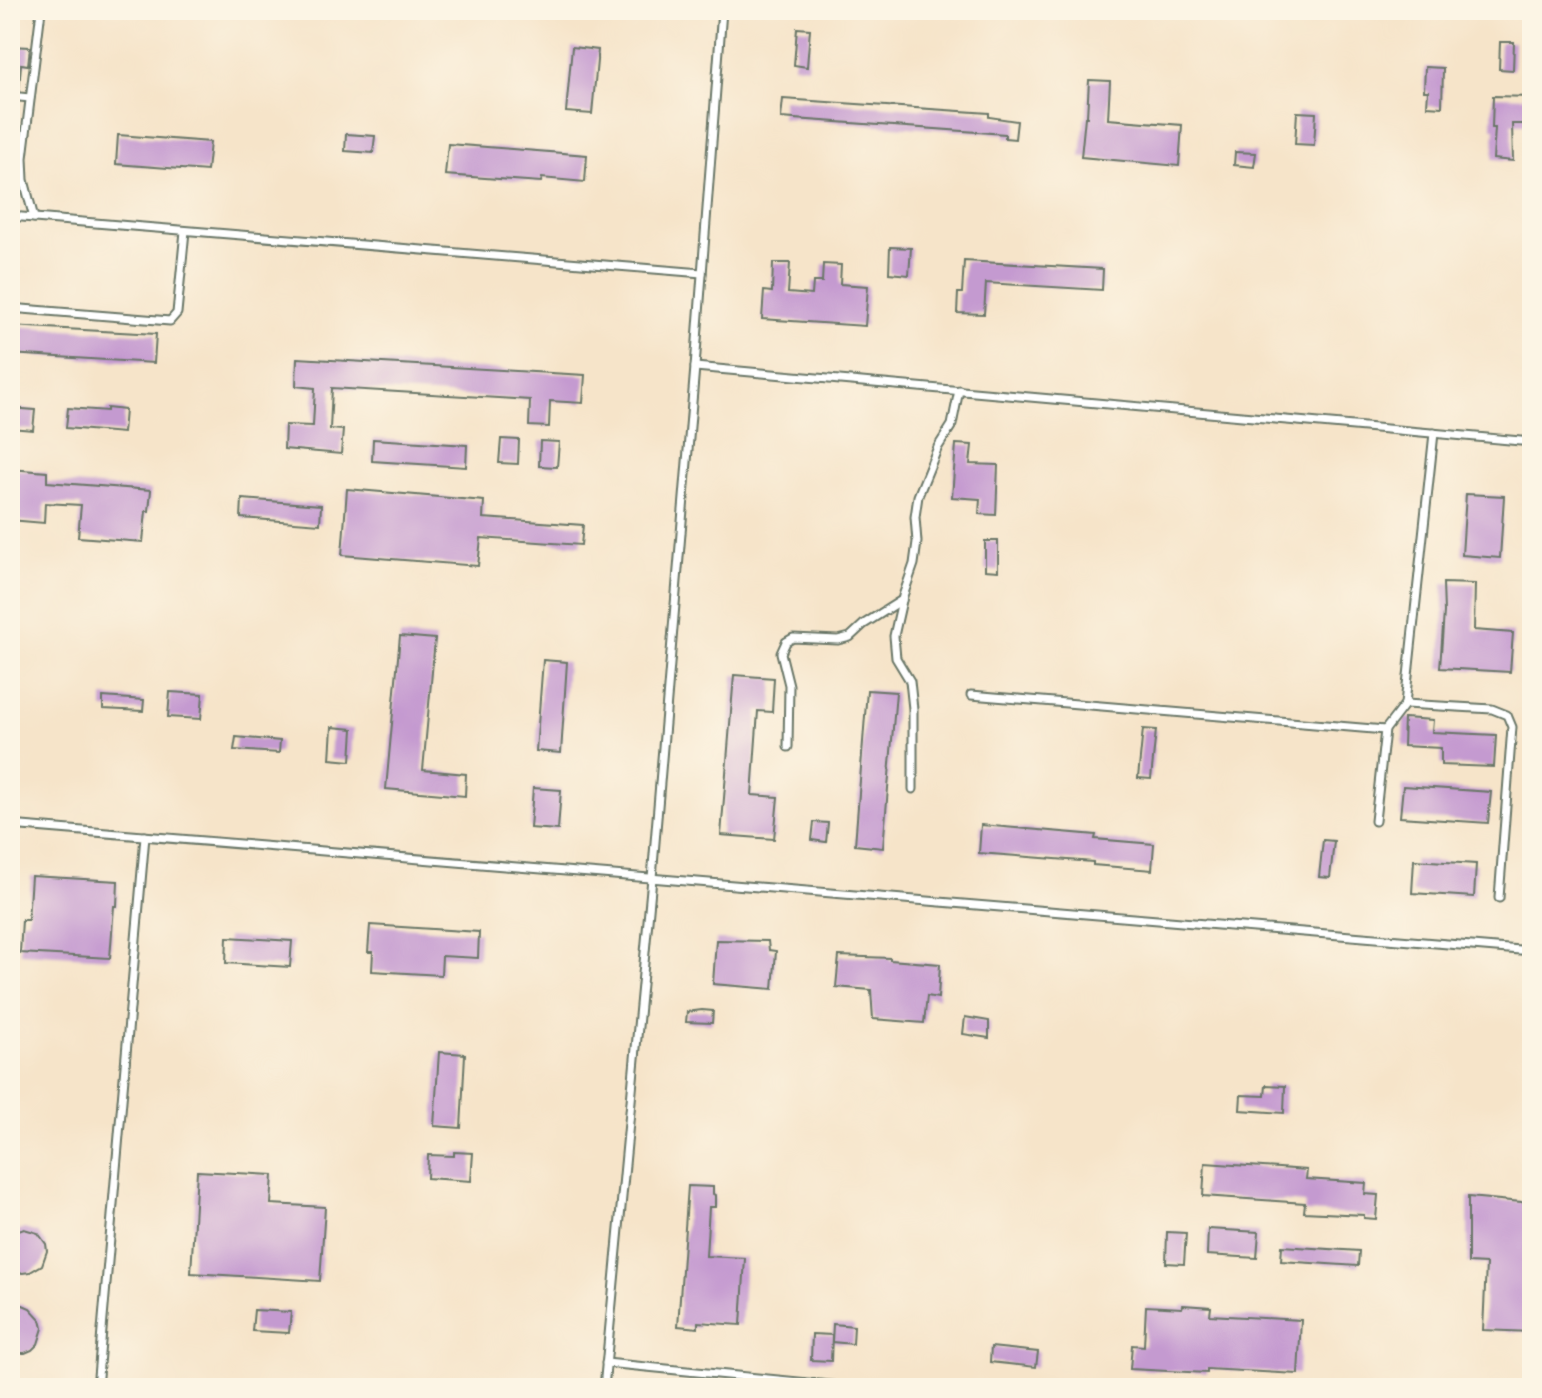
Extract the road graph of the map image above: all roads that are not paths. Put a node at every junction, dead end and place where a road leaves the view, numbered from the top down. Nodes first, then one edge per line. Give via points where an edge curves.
1 (41, 10) edge
2 (722, 10) edge
3 (10, 96) edge
4 (30, 98) junction
5 (10, 216) edge
6 (34, 218) junction
7 (185, 231) junction
8 (702, 273) junction
9 (10, 308) edge
10 (695, 367) junction
11 (959, 390) junction
12 (1434, 433) junction
13 (1532, 442) edge
14 (902, 600) junction
15 (971, 695) dead end
16 (1405, 704) junction
17 (1385, 730) junction
18 (788, 747) dead end
19 (913, 789) dead end
20 (1375, 821) dead end
21 (10, 825) edge
22 (145, 836) junction
23 (652, 878) junction
24 (1499, 898) dead end
25 (1532, 951) edge
26 (606, 1363) junction
27 (97, 1388) edge
28 (604, 1388) edge
29 (860, 1388) edge

1 - 4 lane
2 - 8 lane
3 - 4 lane
4 - 6 lane via 23,158
5 - 6 lane
6 - 7 lane
7 - 8 lane
7 - 9 lane via 177,313 170,321
8 - 10 lane
10 - 11 lane
10 - 23 lane
11 - 12 lane
11 - 14 lane via 952,425 918,496 914,564
12 - 13 lane
12 - 16 lane
14 - 18 lane via 850,637 786,642 781,653 789,685
14 - 19 lane via 894,636 896,658 910,681
15 - 17 lane
16 - 17 lane
16 - 24 lane via 1492,709 1507,715 1512,727
17 - 20 lane
21 - 22 lane
22 - 23 lane
22 - 27 lane
23 - 25 lane
23 - 26 lane
26 - 28 lane
26 - 29 lane

